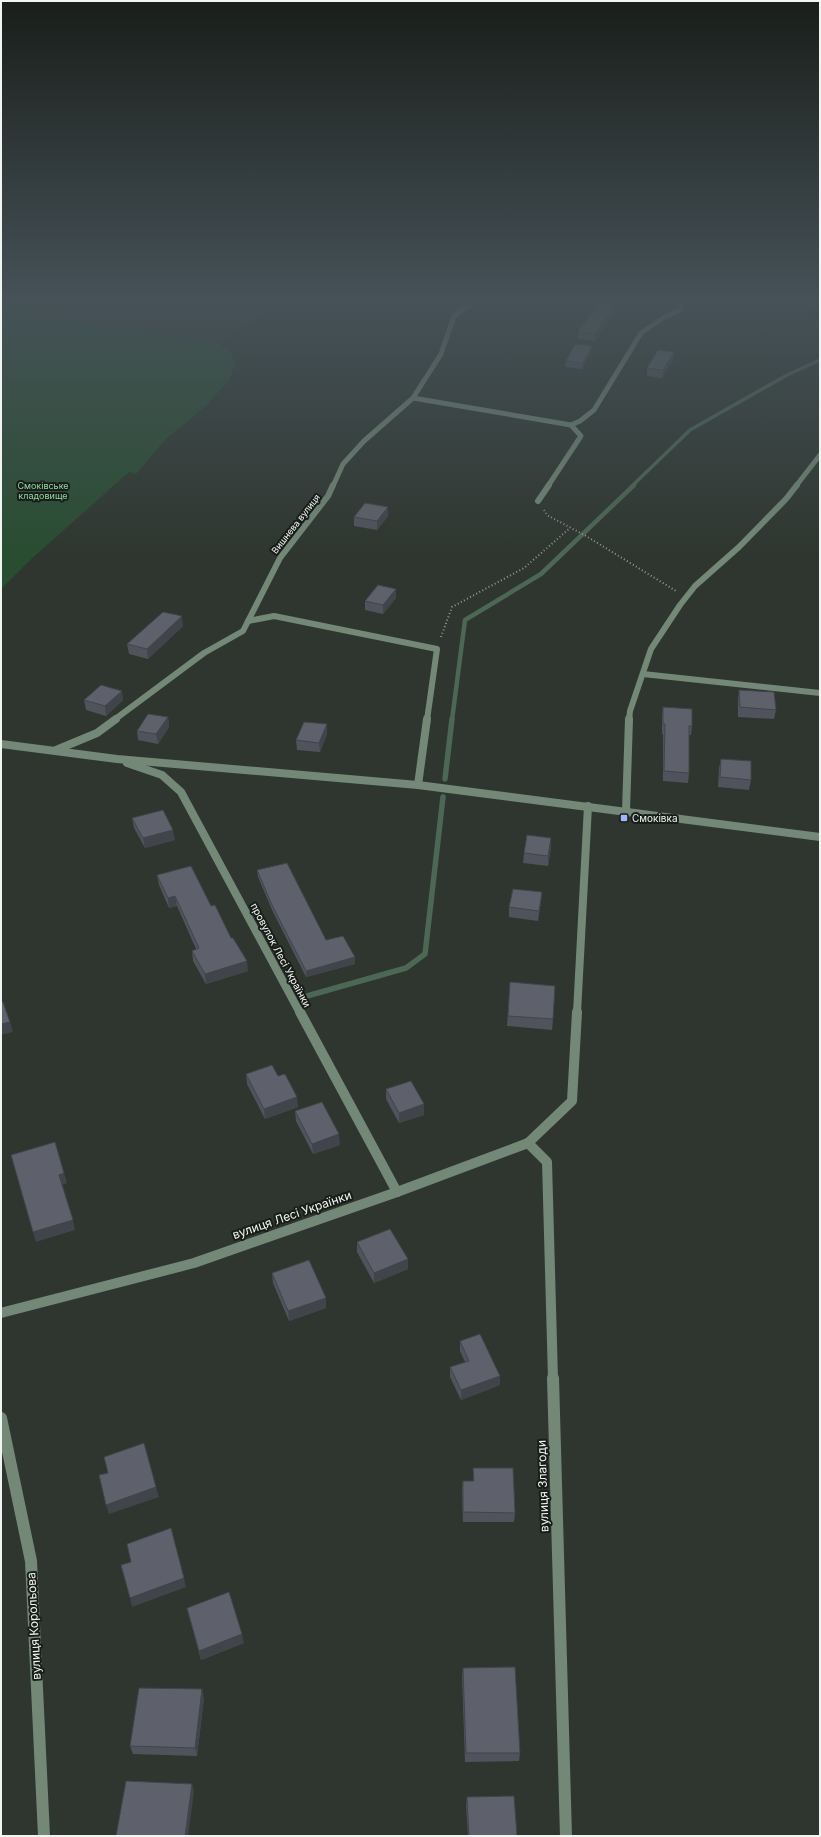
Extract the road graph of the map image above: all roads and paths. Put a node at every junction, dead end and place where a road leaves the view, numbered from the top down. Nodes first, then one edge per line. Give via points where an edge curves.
1 (421, 384) edge
2 (610, 384) edge
3 (412, 398) junction
4 (571, 425) junction
5 (820, 455) edge
6 (538, 501) joint
7 (570, 528) junction
8 (686, 598) junction
9 (248, 621) junction
10 (437, 649) junction
11 (643, 674) junction
12 (820, 693) edge
13 (1, 744) edge
14 (55, 751) junction
15 (117, 759) junction
16 (418, 785) junction
17 (588, 806) junction
18 (626, 811) junction
19 (820, 837) edge
20 (528, 1143) junction
21 (397, 1192) junction
22 (1, 1313) edge
23 (1, 1418) edge
24 (44, 1836) edge
25 (566, 1836) edge

1 - 3 street, Вишнева вулиця
2 - 4 street via 594,410
3 - 4 street
3 - 9 street, Вишнева вулиця via 343,464 328,496 280,558
4 - 6 street via 581,436
5 - 8 street via 786,499 739,547 695,586
6 - 7 path via 547,515
7 - 8 path
7 - 10 path via 524,568 452,607
8 - 11 street via 651,649
9 - 10 street via 274,616
9 - 14 street, Вишнева вулиця via 243,631 204,653 97,734
10 - 16 street
11 - 12 street
11 - 18 street via 630,711
13 - 14 street
14 - 15 street
15 - 16 street
15 - 21 street, провулок Лесі Українки via 162,775 180,792
16 - 17 street
17 - 18 street
17 - 20 street, вулиця Лесі Українки via 572,1101
18 - 19 street
20 - 21 street, вулиця Лесі Українки
20 - 25 street, вулиця Злагоди via 547,1162
21 - 22 street, вулиця Лесі Українки via 194,1263
23 - 24 street, вулиця Корольова via 31,1561

